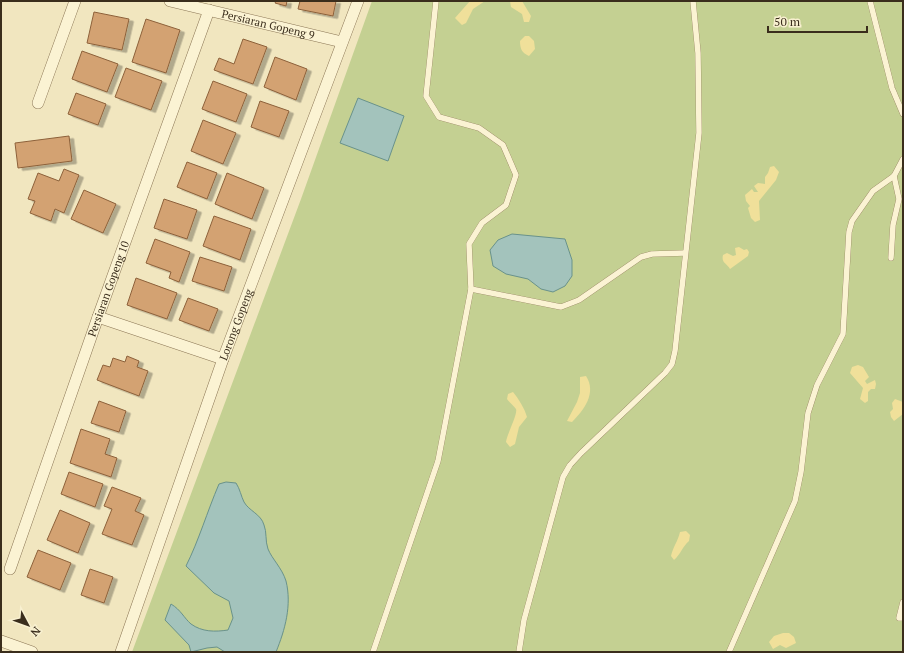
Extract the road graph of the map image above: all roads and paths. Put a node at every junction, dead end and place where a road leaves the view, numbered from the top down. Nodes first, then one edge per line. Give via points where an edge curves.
1 (75, 1) edge
2 (170, 1) edge
3 (358, 1) edge
4 (436, 1) edge
5 (693, 1) edge
6 (870, 1) edge
7 (209, 10) junction
8 (342, 42) junction
9 (38, 103) dead end
10 (903, 114) edge
11 (903, 159) edge
12 (894, 176) junction
13 (685, 253) junction
14 (891, 258) dead end
15 (471, 288) junction
16 (98, 317) junction
17 (223, 359) junction
18 (10, 569) dead end
19 (903, 602) edge
20 (903, 618) edge
21 (1, 641) edge
22 (32, 652) edge
23 (121, 652) edge
24 (373, 652) edge
25 (519, 652) edge
26 (729, 652) edge

1 - 9 street
2 - 7 street, Persiaran Gopeng 9
3 - 8 street, Lorong Gopeng
4 - 15 lane via 426,96 439,117 479,128 503,144 516,175 506,205 482,223 469,244
5 - 13 lane via 698,53 699,133
6 - 10 lane via 892,88
7 - 8 street, Persiaran Gopeng 9
7 - 16 street, Persiaran Gopeng 10
8 - 17 street, Lorong Gopeng
11 - 12 lane
12 - 14 lane via 899,199 893,225
12 - 26 lane via 873,191 852,221 849,232 842,334 837,349 817,385 808,413 795,501
13 - 15 lane via 641,257 580,300 561,307
13 - 25 lane via 672,364 570,465 563,477 524,620
15 - 24 lane via 438,461
16 - 17 street
16 - 18 street, Persiaran Gopeng 10
17 - 23 street, Lorong Gopeng
19 - 20 lane via 899,618
21 - 22 street

